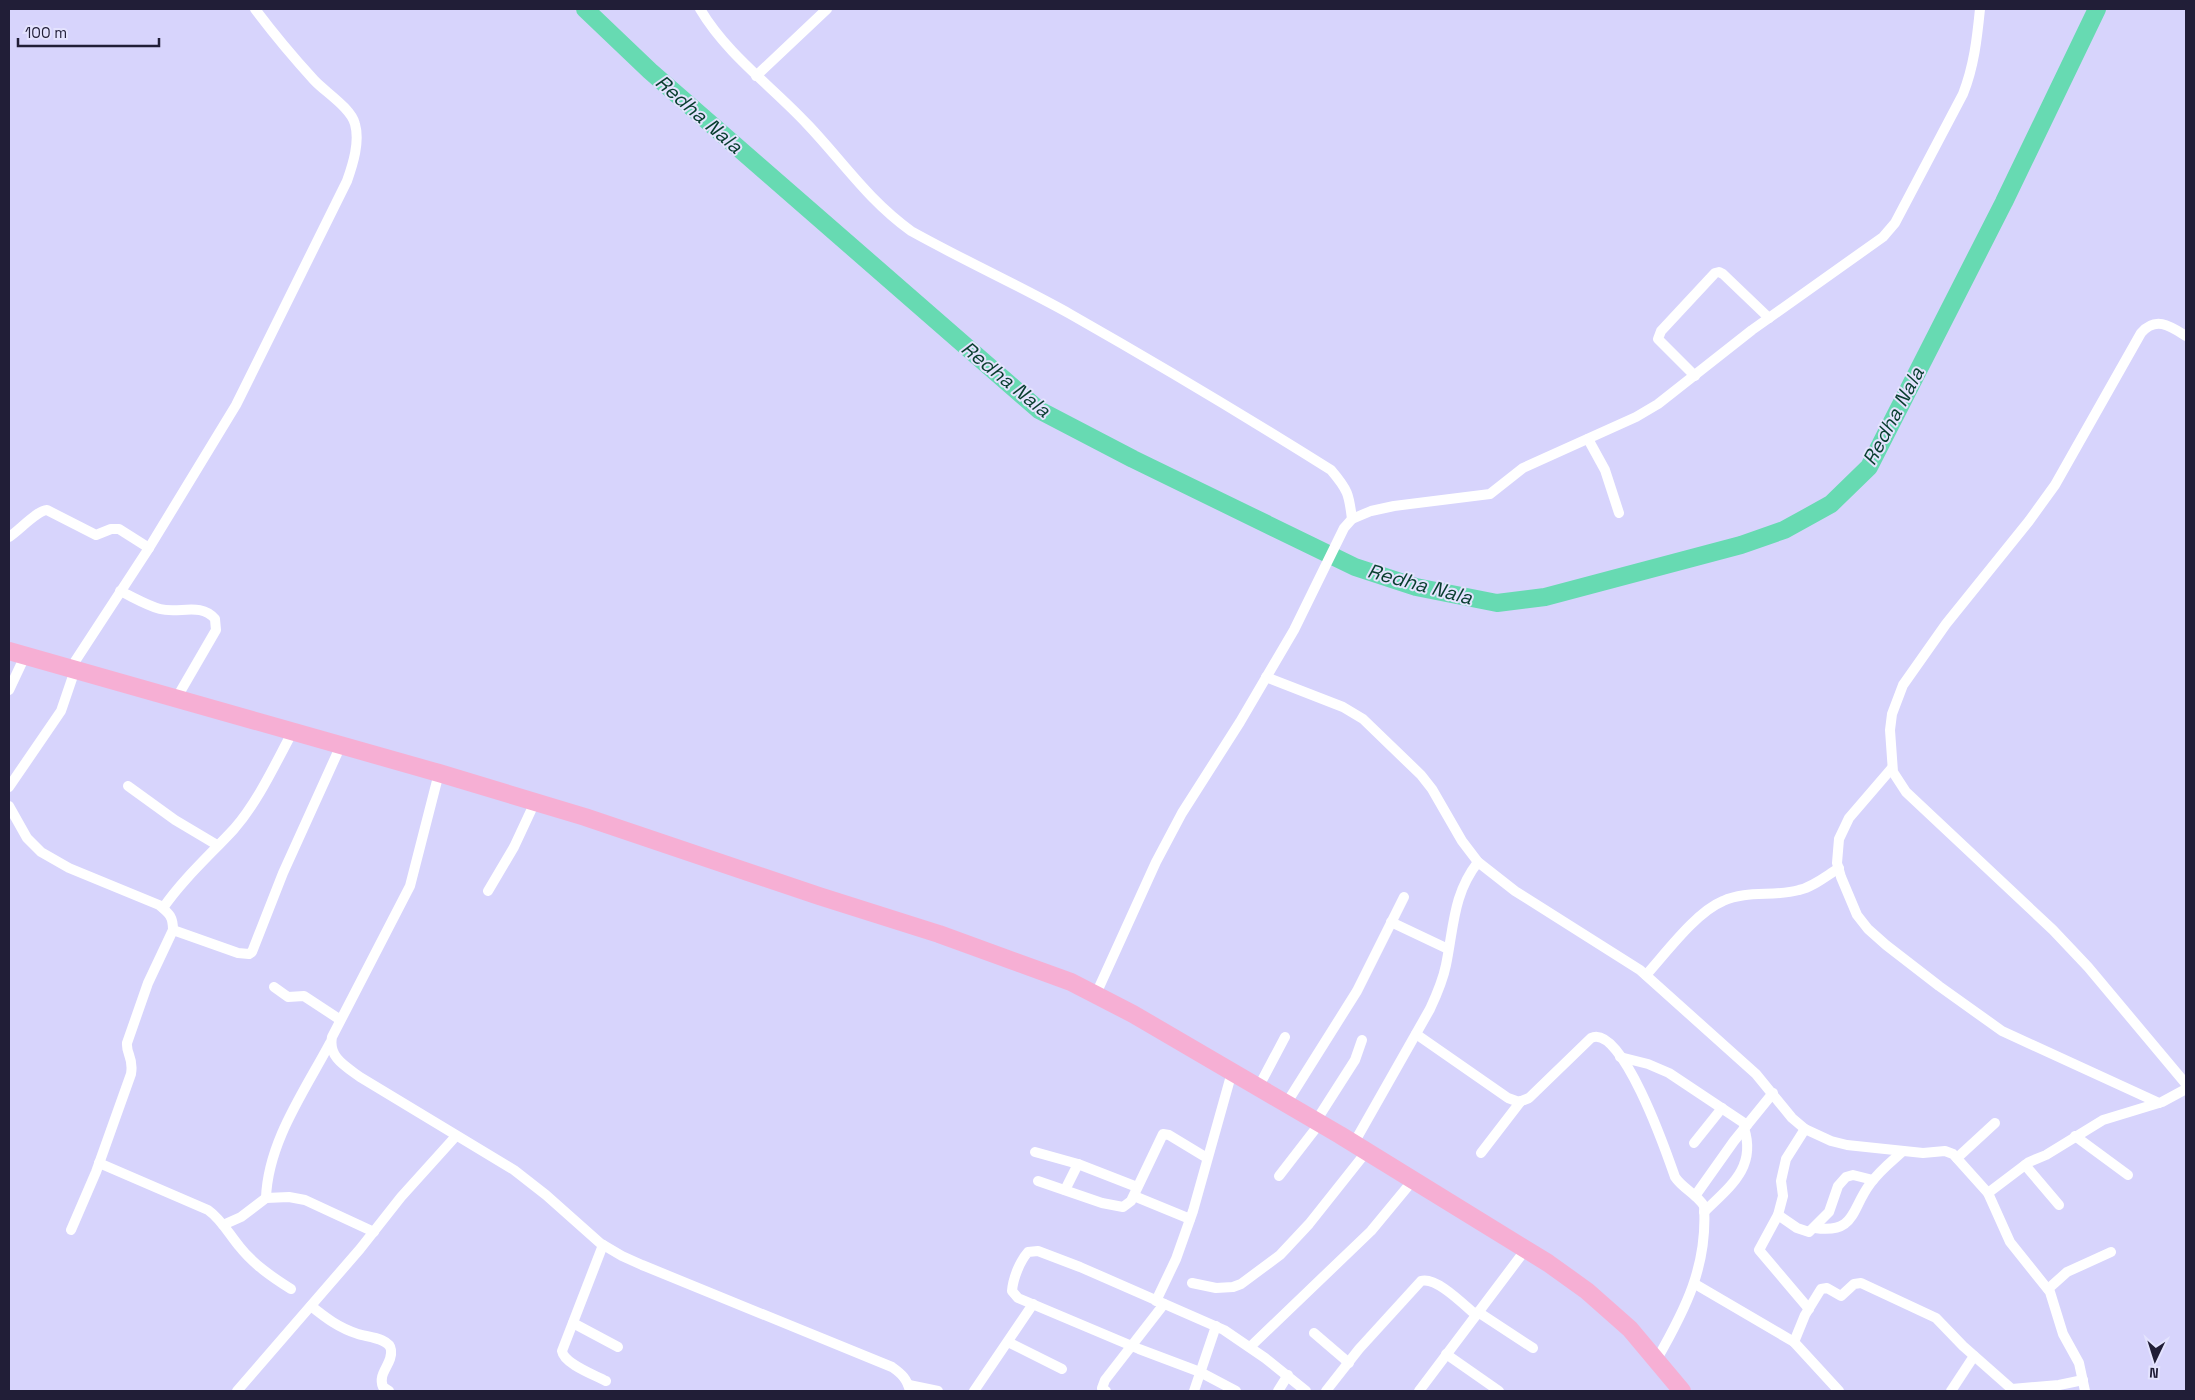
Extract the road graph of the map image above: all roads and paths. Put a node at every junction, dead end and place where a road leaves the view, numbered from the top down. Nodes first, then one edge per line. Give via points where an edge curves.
1 (700, 9) edge
2 (827, 9) edge
3 (1980, 9) edge
4 (256, 10) edge
5 (756, 76) junction
6 (1769, 318) junction
7 (2186, 336) edge
8 (1695, 376) junction
9 (1588, 439) junction
10 (1619, 513) dead end
11 (1352, 520) junction
12 (9, 537) edge
13 (149, 548) junction
14 (120, 592) junction
15 (17, 653) edge
16 (72, 669) junction
17 (1266, 677) junction
18 (9, 690) edge
19 (176, 698) junction
20 (293, 731) junction
21 (341, 744) junction
22 (1892, 768) junction
23 (439, 773) junction
24 (128, 786) dead end
25 (9, 787) edge
26 (534, 802) junction
27 (9, 806) edge
28 (217, 845) junction
29 (1478, 862) junction
30 (1839, 868) junction
31 (488, 891) dead end
32 (1404, 897) dead end
33 (163, 908) junction
34 (1391, 922) junction
35 (173, 930) junction
36 (1448, 949) junction
37 (1646, 975) junction
38 (274, 988) dead end
39 (1096, 994) junction
40 (339, 1019) junction
41 (1416, 1034) junction
42 (1285, 1037) dead end
43 (1362, 1040) dead end
44 (330, 1043) junction
45 (1620, 1057) junction
46 (1232, 1072) junction
47 (1258, 1088) junction
48 (2185, 1088) edge
49 (1773, 1093) junction
50 (1521, 1102) junction
51 (2159, 1103) junction
52 (1286, 1104) junction
53 (1722, 1108) junction
54 (1318, 1122) junction
55 (1995, 1123) dead end
56 (1745, 1127) junction
57 (1804, 1130) junction
58 (456, 1136) junction
59 (2075, 1136) junction
60 (1694, 1143) dead end
61 (1360, 1147) junction
62 (1903, 1151) junction
63 (1035, 1152) dead end
64 (1481, 1153) dead end
65 (1207, 1158) junction
66 (1957, 1158) junction
67 (99, 1163) junction
68 (1078, 1164) junction
69 (2025, 1165) junction
70 (2128, 1175) dead end
71 (1279, 1176) dead end
72 (1414, 1179) junction
73 (1873, 1180) junction
74 (1038, 1181) dead end
75 (1065, 1190) junction
76 (1136, 1192) junction
77 (1988, 1193) junction
78 (1695, 1196) junction
79 (266, 1198) junction
80 (2059, 1205) dead end
81 (1704, 1212) junction
82 (1778, 1215) junction
83 (1190, 1219) junction
84 (223, 1225) junction
85 (1815, 1228) junction
86 (71, 1230) dead end
87 (374, 1232) junction
88 (603, 1246) junction
89 (1526, 1249) junction
90 (2111, 1252) dead end
91 (1192, 1283) dead end
92 (1695, 1284) junction
93 (291, 1289) dead end
94 (2048, 1289) junction
95 (1160, 1302) junction
96 (1033, 1304) junction
97 (311, 1306) junction
98 (1808, 1309) junction
99 (1477, 1313) junction
100 (572, 1323) junction
101 (1216, 1326) junction
102 (1314, 1333) dead end
103 (1008, 1342) junction
104 (1794, 1342) junction
105 (1132, 1346) junction
106 (618, 1347) dead end
107 (1250, 1347) junction
108 (1533, 1348) dead end
109 (1446, 1354) junction
110 (1974, 1356) junction
111 (1657, 1359) junction
112 (1349, 1363) junction
113 (1062, 1369) dead end
114 (1200, 1372) junction
115 (1288, 1375) junction
116 (2083, 1380) junction
117 (606, 1381) dead end
118 (910, 1388) edge
119 (2013, 1390) edge
120 (236, 1391) edge
121 (389, 1391) edge
122 (938, 1391) edge
123 (974, 1391) edge
124 (1106, 1391) edge
125 (1194, 1391) edge
126 (1236, 1391) edge
127 (1278, 1391) edge
128 (1306, 1391) edge
129 (1326, 1391) edge
130 (1419, 1391) edge
131 (1499, 1391) edge
132 (1682, 1391) edge
133 (1839, 1391) edge
134 (1951, 1391) edge
135 (2085, 1391) edge

1 - 5 street via 716,33
2 - 5 street
3 - 6 street via 1977,46 1968,80 1952,118 1895,224
4 - 13 street via 314,81 351,115 357,133 355,150 347,180 236,405
5 - 11 street via 807,124 888,214 919,236 1093,327 1331,470 1346,486
6 - 8 street
6 - 8 street via 1723,274 1715,273 1661,331 1658,339
7 - 22 street via 2161,323 2146,327 2141,333 2055,485 1903,685 1892,714
8 - 9 street via 1636,417
9 - 10 street via 1605,470
9 - 11 street via 1522,468 1490,494 1394,506 1371,511
11 - 17 street via 1344,528 1294,630
12 - 13 street via 39,512 48,510 96,535 111,529 118,530
13 - 14 street
14 - 16 street
14 - 19 street via 159,609 204,610 215,619 216,630
15 - 16 highway
15 - 18 street
16 - 19 highway
16 - 25 street via 61,711
17 - 29 street via 1343,707 1363,719 1421,775
17 - 39 street via 1182,813
19 - 20 highway
20 - 21 highway
20 - 28 street via 252,804
21 - 23 highway
21 - 35 street via 283,873 252,952 244,955
22 - 30 street via 1849,818 1837,851
22 - 48 street via 1906,792 2072,950
23 - 26 highway
23 - 40 street via 410,886
24 - 28 street
26 - 31 street via 514,847
26 - 39 highway via 939,934 1046,972
27 - 33 street via 27,838 41,852 69,868
28 - 33 street
29 - 36 street via 1460,891
29 - 37 street via 1515,890
30 - 37 street via 1800,890 1746,895 1723,901 1699,917
30 - 51 street via 1857,915 1868,929 1939,986 2002,1031
32 - 34 street
33 - 35 street via 172,917
34 - 36 street
34 - 52 street via 1357,991
35 - 67 street via 131,1029 127,1048 133,1061 131,1074
36 - 41 street via 1438,993
37 - 49 street via 1745,1063
38 - 40 street via 288,997 304,996
39 - 46 highway
40 - 44 street
41 - 50 street via 1508,1098
41 - 61 street
42 - 47 street
43 - 54 street via 1355,1060
44 - 58 street via 336,1057 360,1077
44 - 79 street via 274,1150 267,1173
45 - 50 street via 1605,1039 1600,1036 1591,1038
45 - 53 street via 1669,1073
45 - 78 street via 1651,1112 1675,1177
46 - 47 highway
46 - 65 street
47 - 52 highway
48 - 51 street
49 - 56 street
49 - 57 street
50 - 64 street
51 - 59 street via 2103,1120
52 - 54 highway
53 - 56 street
53 - 60 street
54 - 61 highway
54 - 71 street
55 - 66 street
56 - 78 street
56 - 81 street via 1748,1146 1745,1164 1734,1182
57 - 62 street via 1847,1145
57 - 82 street via 1783,1169 1783,1196
58 - 87 street
58 - 88 street via 528,1180
59 - 69 street
59 - 70 street
61 - 72 highway
61 - 91 street via 1326,1204 1280,1255 1233,1287 1216,1288
62 - 66 street via 1945,1151
62 - 73 street
63 - 68 street
65 - 76 street via 1163,1134
65 - 83 street
66 - 77 street
67 - 84 street via 203,1208 214,1214
67 - 86 street
68 - 75 street
68 - 76 street
69 - 77 street
69 - 80 street
72 - 89 highway
72 - 107 street via 1371,1231
73 - 85 street via 1851,1218 1836,1228
73 - 85 street via 1854,1175 1846,1177 1838,1186 1829,1212
74 - 75 street
75 - 76 street via 1115,1207 1128,1205
76 - 83 street
77 - 94 street via 2010,1242
78 - 81 street
79 - 84 street via 241,1217
79 - 87 street via 288,1196 305,1200
81 - 92 street
82 - 85 street via 1803,1232
82 - 98 street via 1759,1250
83 - 95 street
84 - 93 street via 251,1259
87 - 97 street
88 - 100 street
88 - 118 street via 892,1367 902,1374
89 - 99 street
89 - 111 highway via 1587,1291 1630,1329
90 - 94 street via 2067,1272
92 - 104 street
92 - 111 street
94 - 116 street
95 - 96 street via 1080,1267 1032,1251 1023,1258 1012,1291 1018,1298
95 - 101 street
95 - 105 street
96 - 103 street
96 - 105 street
97 - 120 street
97 - 121 street via 344,1330 389,1345 390,1357 381,1379 383,1387
98 - 104 street
98 - 110 street via 1821,1289 1827,1288 1841,1296 1854,1284 1861,1283 1936,1318
99 - 108 street
99 - 109 street
99 - 112 street via 1435,1282 1421,1281
100 - 106 street
100 - 117 street via 563,1356
101 - 107 street
101 - 114 street
102 - 112 street
103 - 113 street
103 - 123 street
104 - 133 street
105 - 114 street
105 - 124 street via 1105,1380 1102,1388
107 - 115 street
109 - 130 street
109 - 131 street
110 - 119 street
110 - 134 street
111 - 132 highway
112 - 129 street
114 - 125 street
114 - 126 street
115 - 127 street
115 - 128 street
116 - 119 street
116 - 135 street
118 - 122 street

